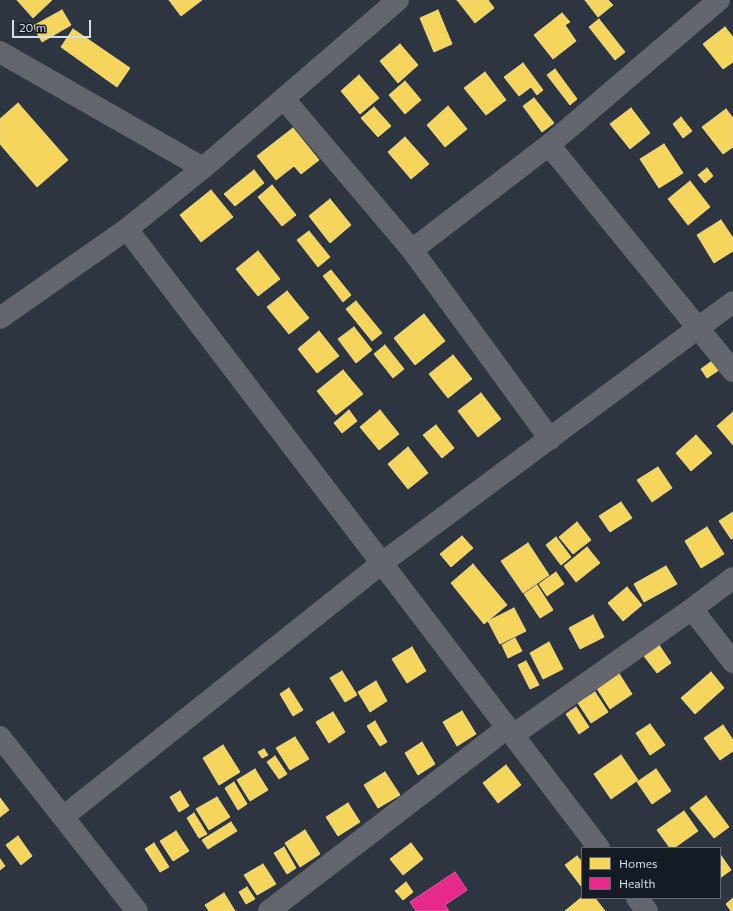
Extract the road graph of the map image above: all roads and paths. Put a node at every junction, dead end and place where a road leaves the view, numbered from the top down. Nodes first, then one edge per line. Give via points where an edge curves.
1 (398, 0) edge
2 (719, 0) edge
3 (0, 52) edge
4 (284, 99) junction
5 (549, 145) junction
6 (203, 168) junction
7 (127, 230) junction
8 (412, 250) junction
9 (733, 302) edge
10 (0, 318) edge
11 (698, 328) junction
12 (733, 371) edge
13 (550, 438) junction
14 (382, 563) junction
15 (733, 578) edge
16 (692, 609) junction
17 (733, 662) edge
18 (510, 732) junction
19 (0, 737) edge
20 (63, 818) junction
21 (598, 847) edge
22 (638, 899) edge
23 (130, 909) edge
24 (269, 911) edge
25 (647, 911) edge

1 - 4 street
2 - 5 street
3 - 6 street
4 - 6 street
4 - 8 street
5 - 8 street
5 - 11 street
6 - 7 street
7 - 10 street
7 - 14 street
8 - 13 street
9 - 11 street
11 - 12 street
11 - 13 street
13 - 14 street
14 - 18 street
14 - 20 street
15 - 16 street
16 - 17 street
16 - 18 street
18 - 21 street
18 - 24 street
19 - 20 street
20 - 23 street
22 - 25 street

